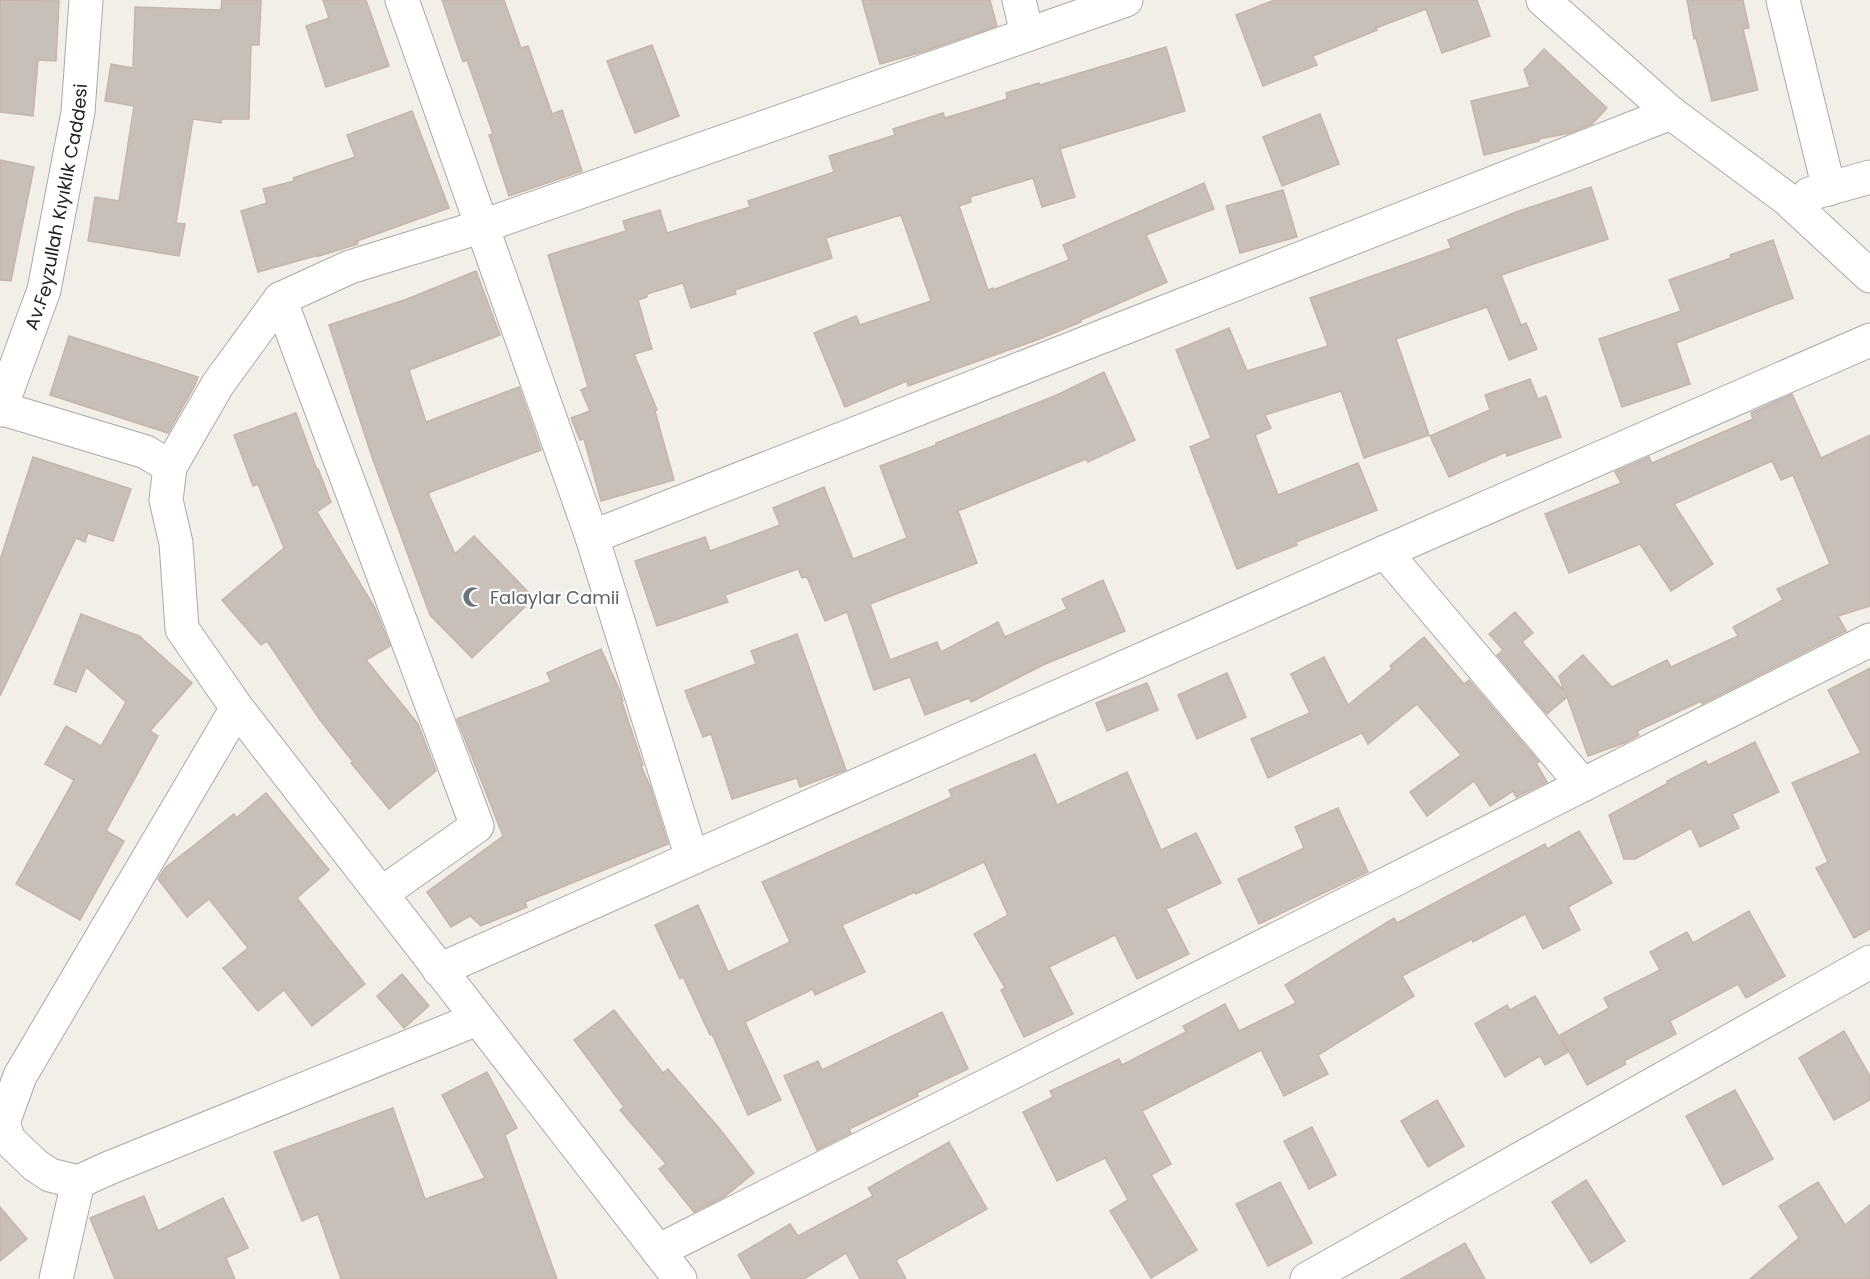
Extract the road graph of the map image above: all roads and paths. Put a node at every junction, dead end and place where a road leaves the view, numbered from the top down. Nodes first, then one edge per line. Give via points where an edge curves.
1 (86, 0) edge
2 (402, 0) edge
3 (1019, 0) edge
4 (1126, 0) edge
5 (1783, 0) edge
6 (1551, 4) edge
7 (1027, 34) junction
8 (1671, 113) junction
9 (1870, 177) edge
10 (1829, 189) junction
11 (1787, 200) junction
12 (483, 226) junction
13 (1870, 276) edge
14 (280, 299) junction
15 (1870, 340) edge
16 (0, 409) edge
17 (170, 467) junction
18 (592, 537) junction
19 (1385, 552) junction
20 (1870, 640) edge
21 (237, 708) junction
22 (1583, 785) junction
23 (693, 858) junction
24 (381, 894) junction
25 (1870, 962) edge
26 (439, 970) junction
27 (477, 1019) junction
28 (78, 1182) junction
29 (658, 1251) junction
30 (56, 1279) edge
31 (680, 1279) edge
32 (1307, 1279) edge

1 - 16 street, Av.Feyzullah Kıyıklık Caddesi via 78,112 44,290
2 - 12 street
3 - 7 street
4 - 7 street
5 - 10 street
6 - 8 street
7 - 12 street
8 - 11 street
8 - 18 street
9 - 10 street
10 - 11 street
11 - 13 street
12 - 14 street via 350,267
12 - 18 street
14 - 17 street via 218,384
14 - 24 street via 477,826
15 - 19 street
16 - 17 street via 146,452
17 - 21 street via 166,500 176,543 182,629
18 - 23 street
19 - 22 street
19 - 23 street
20 - 22 street
21 - 24 street
21 - 28 street via 20,1076 3,1123 9,1140 35,1166 50,1175
22 - 29 street
23 - 26 street
24 - 26 street
25 - 32 street
26 - 27 street
27 - 28 street
27 - 29 street
28 - 30 street
29 - 31 street

